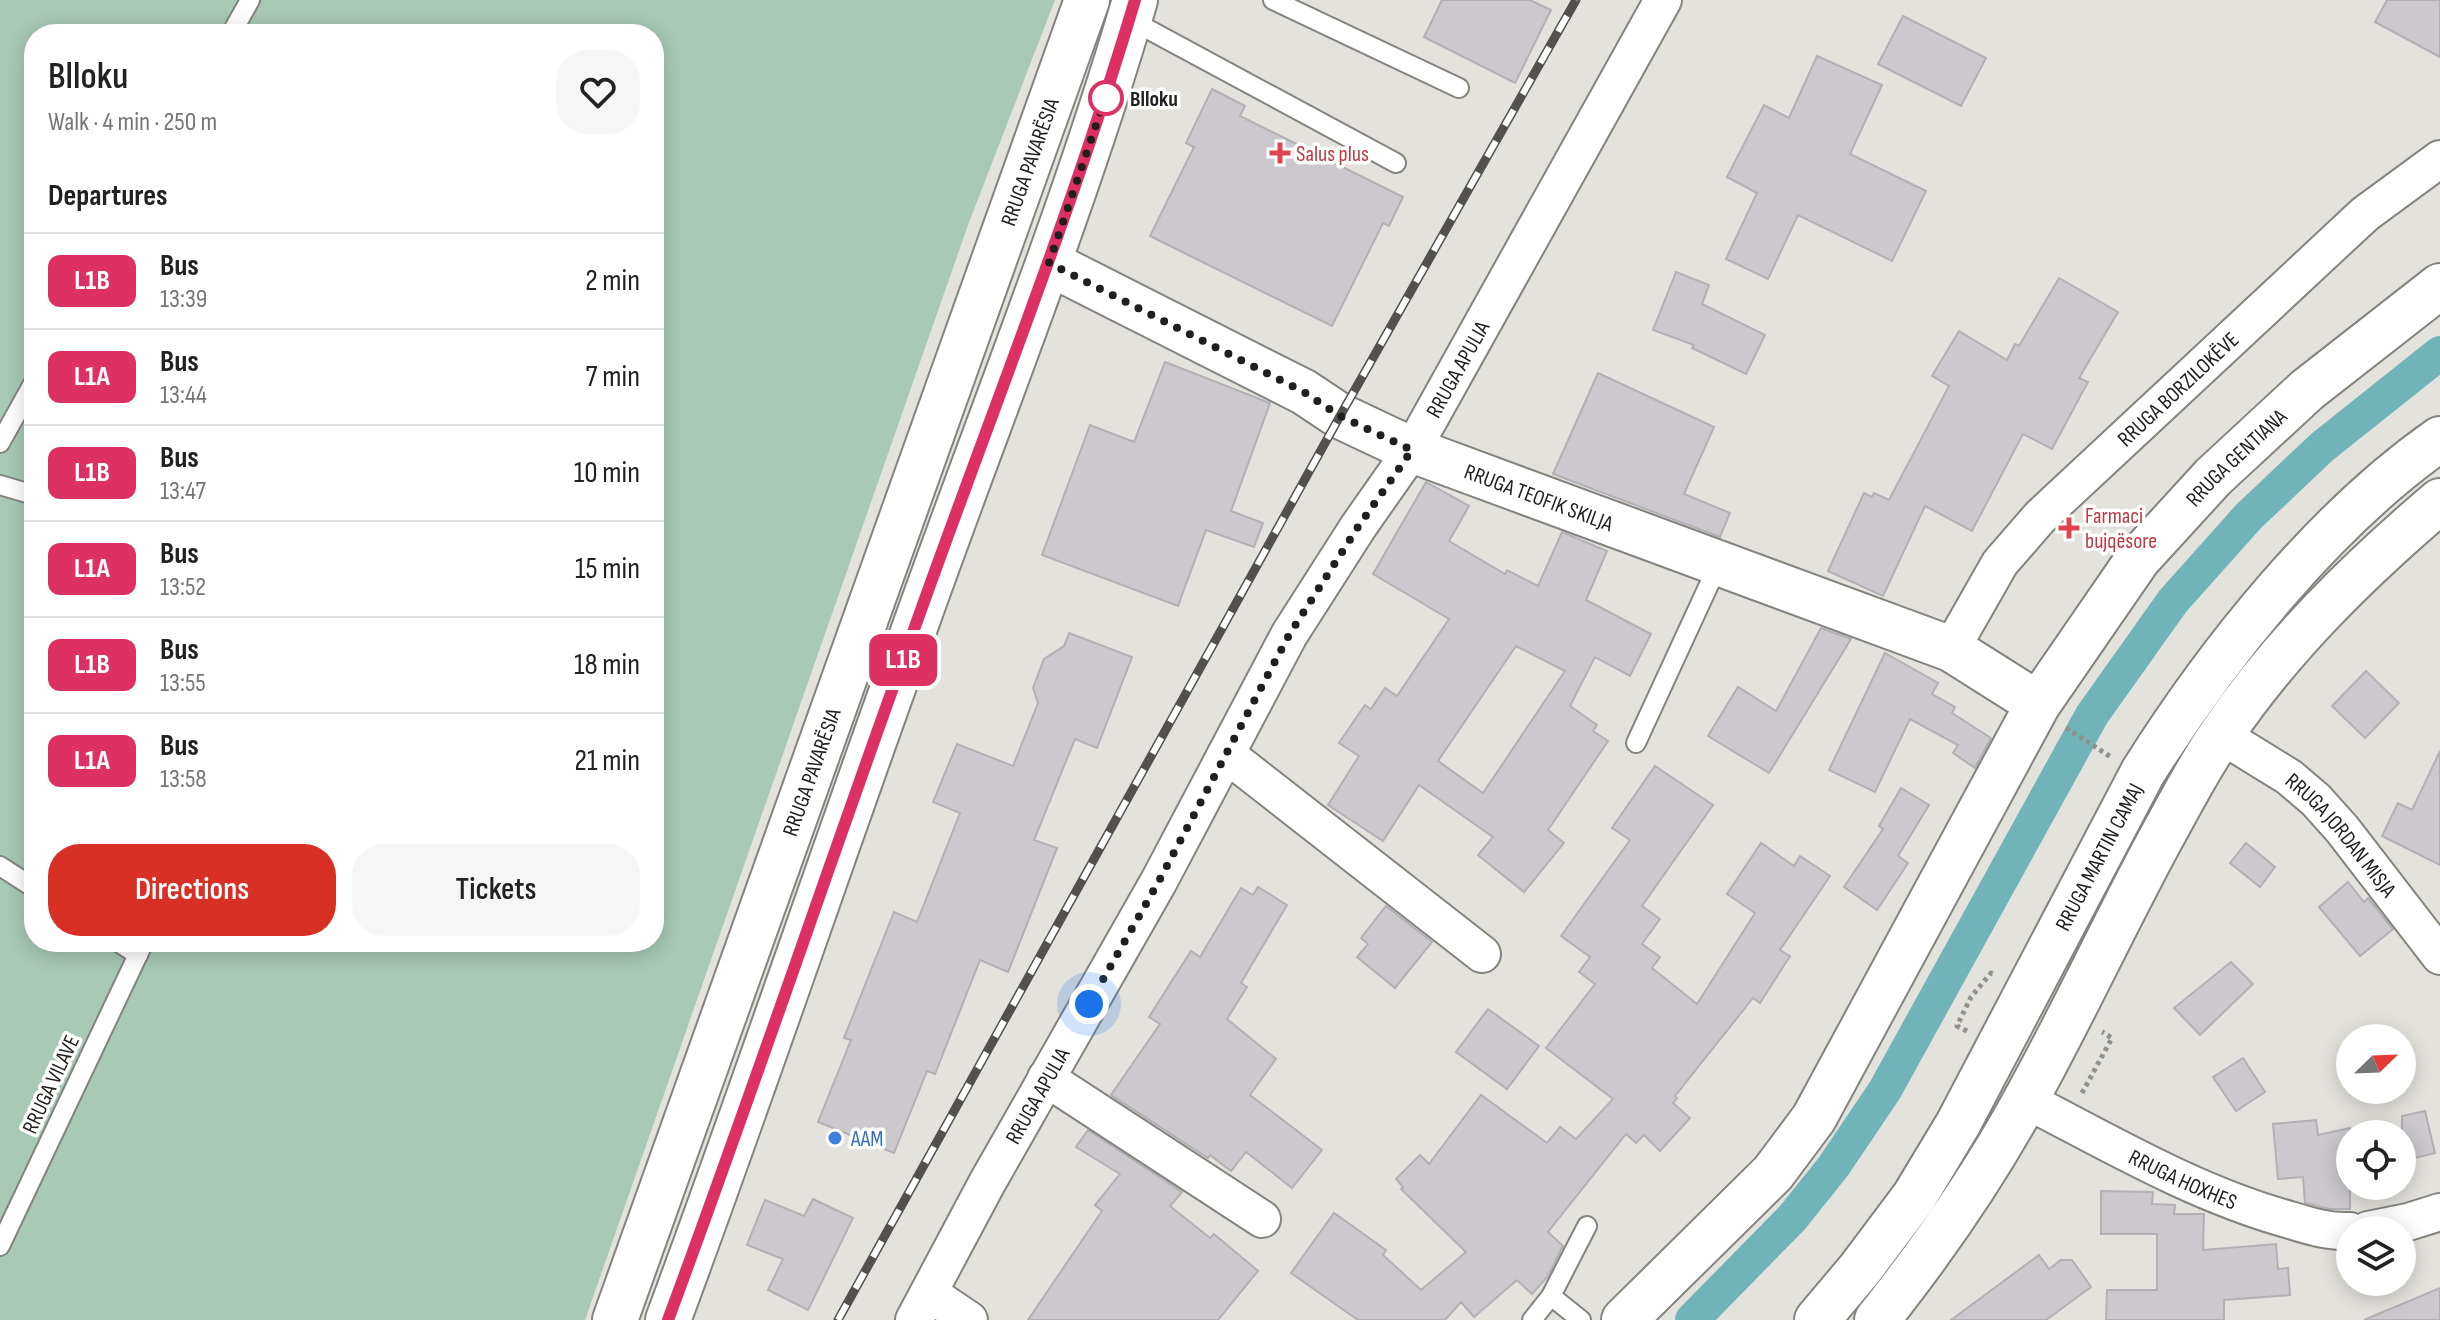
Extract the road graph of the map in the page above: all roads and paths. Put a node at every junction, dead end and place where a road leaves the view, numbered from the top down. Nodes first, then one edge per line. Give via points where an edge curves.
1 (250, 0) edge
2 (1087, 0) edge
3 (1273, 0) edge
4 (1663, 0) edge
5 (1132, 9) edge
6 (237, 24) edge
7 (1459, 88) dead end
8 (2440, 159) edge
9 (1396, 163) dead end
10 (1049, 263) junction
11 (2440, 286) edge
12 (24, 400) edge
13 (2440, 439) edge
14 (0, 443) edge
15 (1412, 450) junction
16 (0, 485) edge
17 (24, 492) edge
18 (2440, 501) edge
19 (1719, 563) junction
20 (1951, 649) junction
21 (2051, 715) junction
22 (2221, 735) junction
23 (1636, 743) dead end
24 (1226, 754) junction
25 (2116, 760) dead end
26 (0, 866) edge
27 (24, 882) edge
28 (139, 952) edge
29 (1482, 954) dead end
30 (2440, 956) edge
31 (1046, 1078) junction
32 (2026, 1100) junction
33 (2440, 1212) edge
34 (1262, 1219) dead end
35 (2416, 1220) edge
36 (1587, 1226) dead end
37 (2336, 1230) edge
38 (0, 1246) edge
39 (1551, 1296) junction
40 (922, 1307) edge
41 (615, 1320) edge
42 (668, 1320) edge
43 (969, 1320) edge
44 (1532, 1320) edge
45 (1581, 1320) edge
46 (1624, 1320) edge
47 (1817, 1320) edge
48 (1877, 1320) edge

1 - 6 lane
2 - 41 main road, RRUGA PAVARËSIA
3 - 7 lane
4 - 15 street, RRUGA APULIA
5 - 9 lane
5 - 10 main road
8 - 20 street, RRUGA BORZILOKËVE via 2365,214 2040,517 2000,563
10 - 15 main road, RRUGA TEOFIK SKILJA
10 - 42 main road
11 - 21 main road, RRUGA GENTIANA via 2307,390 2213,477 2138,559
12 - 14 lane
13 - 47 main road, RRUGA MARTIN CAMAJ via 2371,494 2317,548 2218,662 2172,725 1958,1124 1914,1197
15 - 19 main road, RRUGA TEOFIK SKILJA
15 - 24 street, RRUGA APULIA via 1289,635
16 - 17 lane
18 - 22 main road, RRUGA MARTIN CAMAJ via 2338,593
19 - 20 main road, RRUGA TEOFIK SKILJA
19 - 23 lane
20 - 21 main road, RRUGA TEOFIK SKILJA
21 - 25 path
21 - 46 main road, RRUGA GENTIANA via 1814,1118 1773,1173
22 - 30 street, RRUGA JORDAN MISJA via 2316,800
22 - 32 main road, RRUGA MARTIN CAMAJ via 2117,920
24 - 29 street
24 - 31 street, RRUGA APULIA
26 - 27 lane
28 - 38 lane, RRUGA VILAVE
31 - 34 street
31 - 40 street, RRUGA APULIA
32 - 37 street, RRUGA HOXHES via 2172,1175 2263,1213
32 - 48 main road, RRUGA MARTIN CAMAJ
33 - 35 street
36 - 39 lane
39 - 44 lane
39 - 45 lane
40 - 43 street

